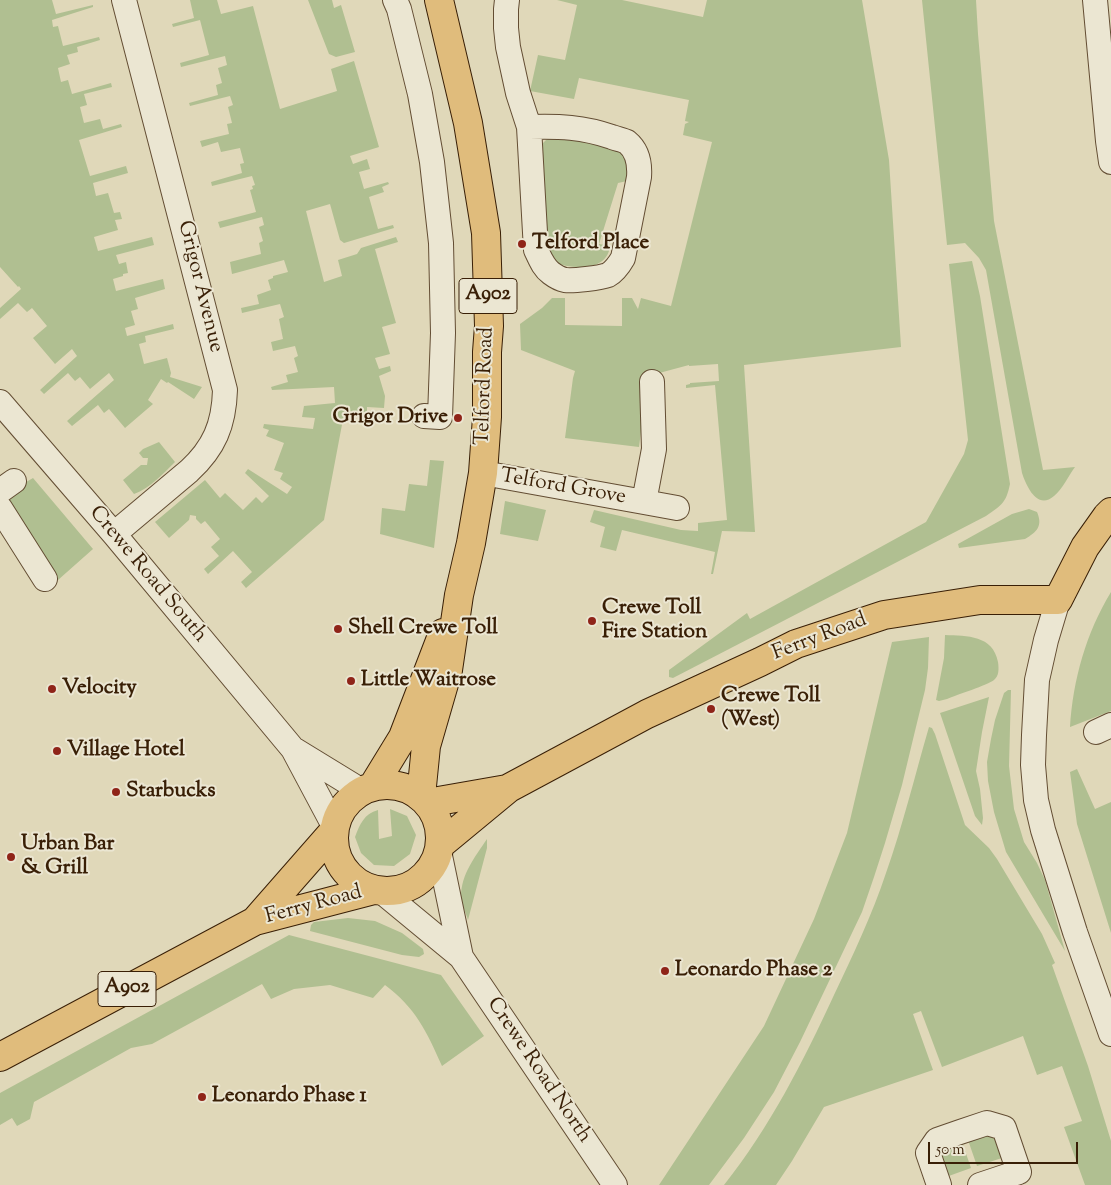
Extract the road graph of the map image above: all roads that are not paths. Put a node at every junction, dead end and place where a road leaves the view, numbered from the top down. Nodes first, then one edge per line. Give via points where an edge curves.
1 (124, 0) edge
2 (395, 0) edge
3 (439, 0) edge
4 (507, 0) edge
5 (1095, 0) edge
6 (529, 128) junction
7 (1110, 148) edge
8 (652, 382) dead end
9 (0, 402) edge
10 (424, 416) dead end
11 (482, 473) junction
12 (644, 502) junction
13 (0, 508) edge
14 (677, 508) dead end
15 (1111, 512) edge
16 (114, 534) junction
17 (45, 578) dead end
18 (459, 595) junction
19 (1058, 600) junction
20 (293, 750) junction
21 (368, 788) junction
22 (509, 788) junction
23 (424, 800) junction
24 (334, 829) junction
25 (439, 848) junction
26 (378, 891) junction
27 (255, 921) junction
28 (460, 957) junction
29 (1111, 1034) edge
30 (0, 1057) edge
31 (616, 1185) edge
32 (939, 1185) edge
33 (981, 1185) edge

1 - 16 street, Grigor Avenue via 225,390 220,425 205,454
2 - 10 street, Telford Road via 420,94 441,243 443,333 440,417
3 - 11 main road, Telford Road / A902 via 468,123 486,233 489,326
4 - 6 street via 508,48
5 - 7 street
6 - 6 street via 536,250 540,260 550,273 566,280 608,275 624,258 639,177 637,156 626,142 592,131 565,126
8 - 12 street, Telford Grove via 654,449
9 - 16 street, Crewe Road South
11 - 12 street, Telford Grove
11 - 18 main road, Telford Road / A902
12 - 14 street, Telford Grove
13 - 17 street
15 - 19 main road via 1085,547
16 - 20 street, Crewe Road South
18 - 21 main road, Telford Road via 403,737
18 - 23 main road, Telford Road via 448,670 426,746
19 - 22 main road, Ferry Road via 980,600 884,615 796,644 646,714
19 - 29 street via 1037,680 1033,765 1036,800 1075,932
20 - 21 street, Crewe Road South
20 - 24 street, Crewe Road South
21 - 23 main road via 386,784 398,786
21 - 24 main road via 344,805
22 - 23 main road, Ferry Road
22 - 25 main road, Ferry Road
23 - 25 main road via 438,823
24 - 26 main road via 334,845 343,869 362,886
24 - 27 main road, Ferry Road
25 - 26 main road via 427,874 417,882 394,891
25 - 28 street, Crewe Road North
26 - 27 main road, Ferry Road
26 - 28 street, Crewe Road North
27 - 30 main road, Ferry Road / A902
28 - 31 street, Crewe Road North
32 - 33 street via 928,1153 937,1140 987,1123 1004,1128 1019,1172

